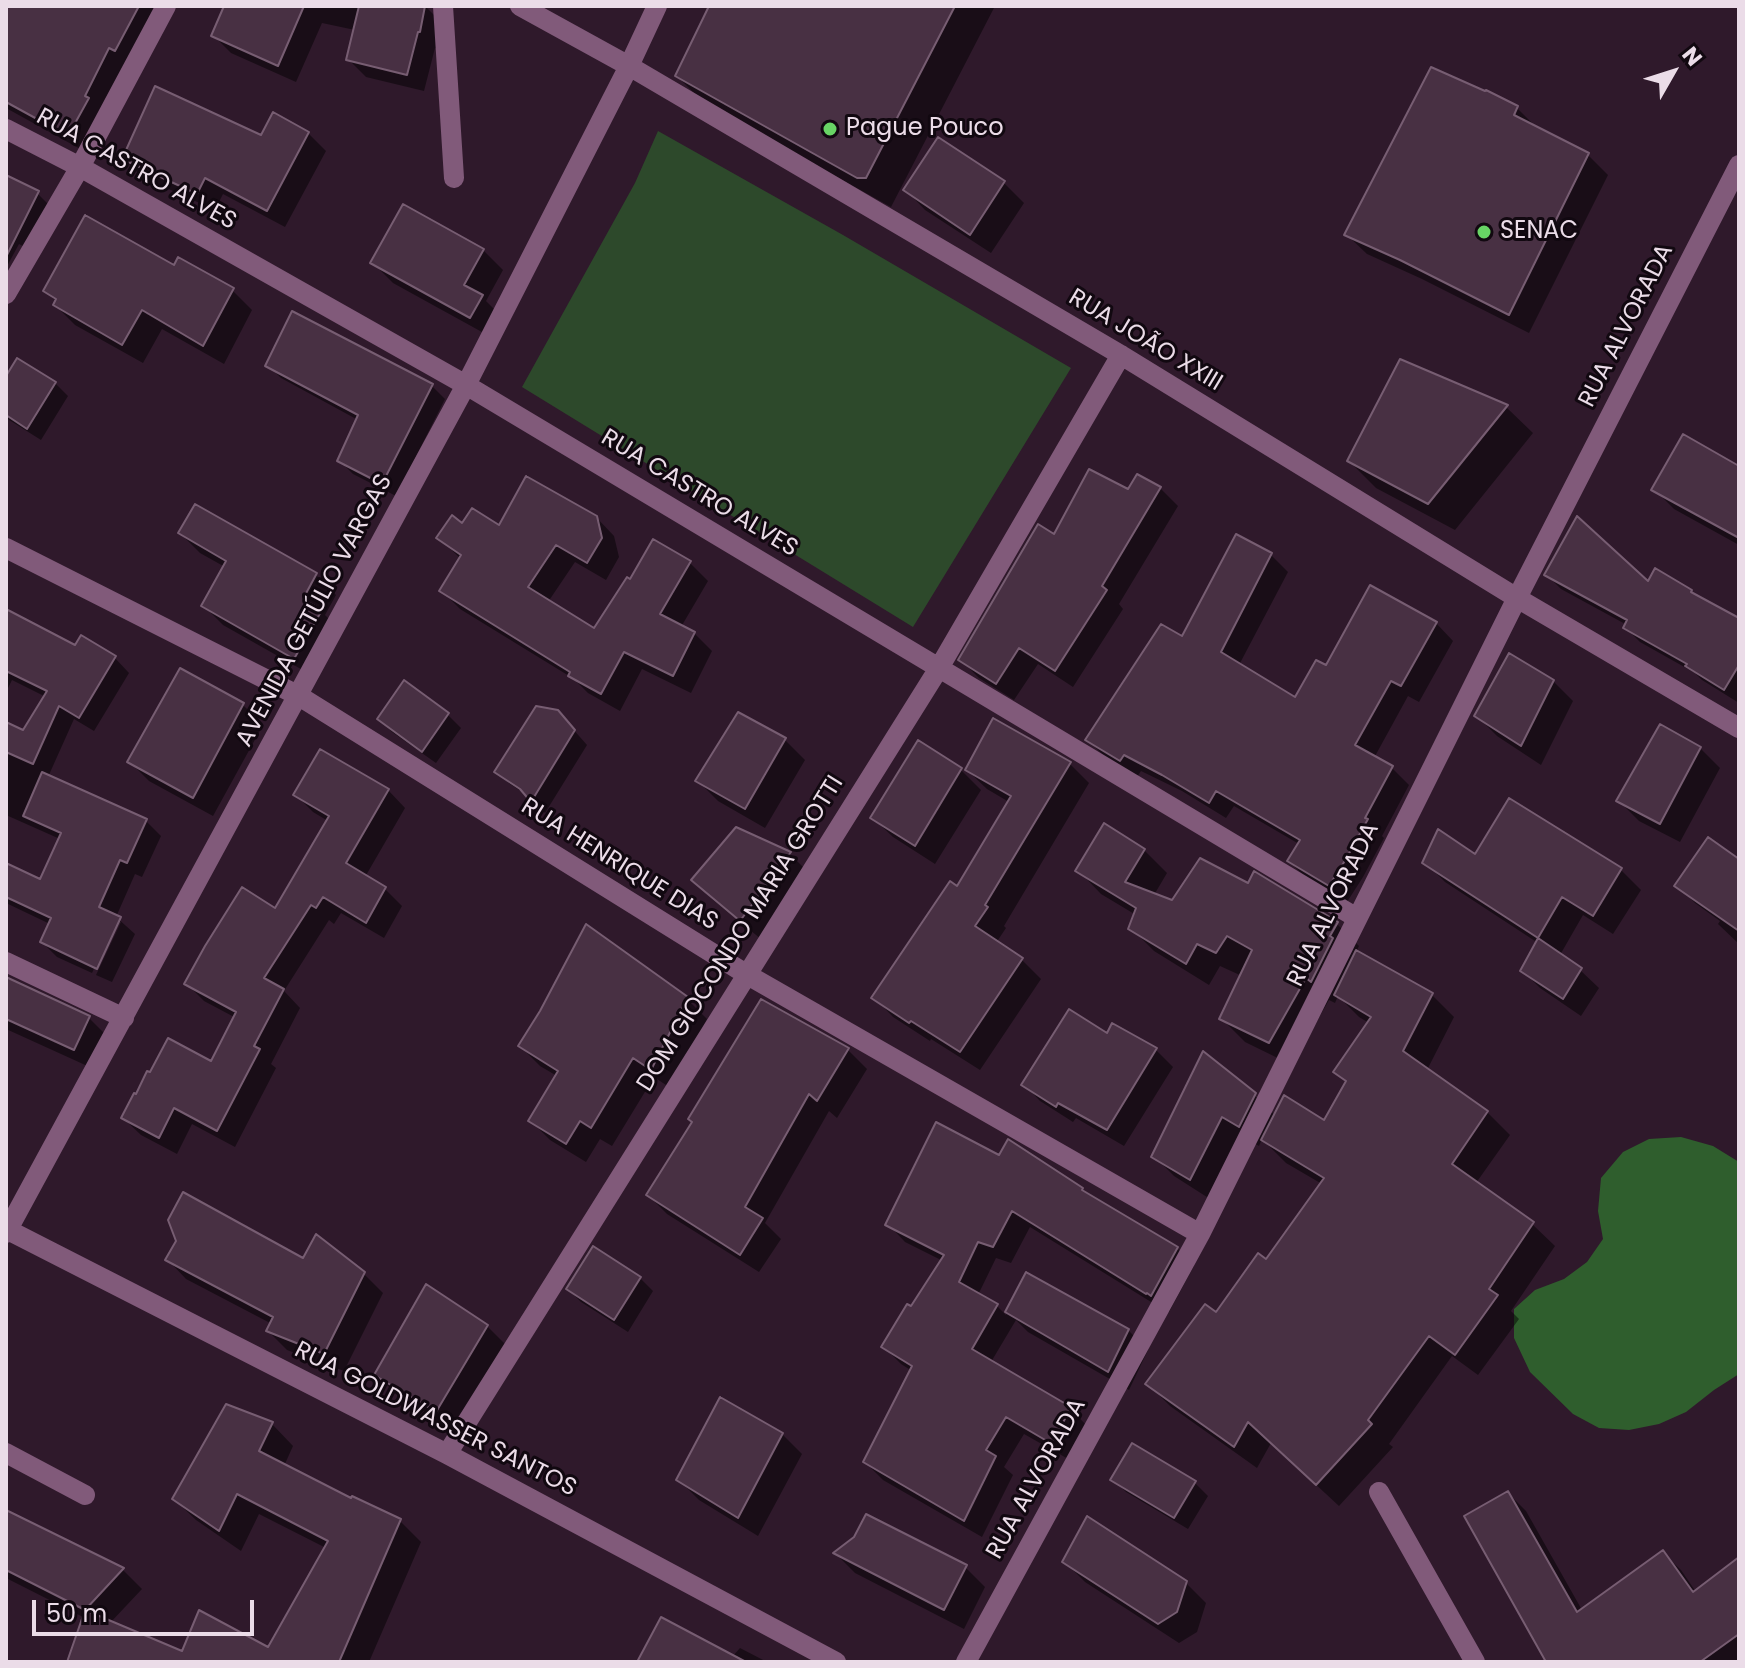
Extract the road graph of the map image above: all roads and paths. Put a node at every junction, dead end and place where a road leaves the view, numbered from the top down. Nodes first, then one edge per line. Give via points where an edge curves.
1 (166, 6) edge
2 (443, 6) edge
3 (520, 6) edge
4 (657, 6) edge
5 (629, 66) junction
6 (6, 129) edge
7 (1739, 165) edge
8 (80, 167) junction
9 (454, 178) dead end
10 (6, 294) edge
11 (1121, 355) junction
12 (466, 385) junction
13 (6, 548) edge
14 (1517, 598) junction
15 (939, 668) junction
16 (299, 696) junction
17 (1739, 728) edge
18 (1357, 918) junction
19 (6, 962) edge
20 (746, 974) junction
21 (124, 1018) junction
22 (7, 1232) edge
23 (1200, 1234) junction
24 (6, 1453) edge
25 (447, 1454) junction
26 (1379, 1492) dead end
27 (85, 1495) dead end
28 (836, 1662) edge
29 (966, 1662) edge
30 (1475, 1662) edge

1 - 8 street
2 - 9 street
3 - 5 street, RUA JOÃO XXIII
4 - 5 street, AVENIDA GETÚLIO VARGAS
5 - 11 street, RUA JOÃO XXIII
5 - 12 street, AVENIDA GETÚLIO VARGAS
6 - 8 street, RUA CASTRO ALVES
7 - 14 street, RUA ALVORADA
8 - 10 street
8 - 12 street, RUA CASTRO ALVES
11 - 14 street, RUA JOÃO XXIII
11 - 15 street, DOM GIOCONDO MARIA GROTTI
12 - 15 street, RUA CASTRO ALVES
12 - 16 street, AVENIDA GETÚLIO VARGAS
13 - 16 street, RUA HENRIQUE DIAS
14 - 17 street, RUA JOÃO XXIII
14 - 18 street, RUA ALVORADA
15 - 18 street, RUA CASTRO ALVES
15 - 20 street, DOM GIOCONDO MARIA GROTTI
16 - 20 street, RUA HENRIQUE DIAS
16 - 21 street, AVENIDA GETÚLIO VARGAS
18 - 23 street, RUA ALVORADA
19 - 21 street
20 - 23 street, RUA HENRIQUE DIAS
20 - 25 street, DOM GIOCONDO MARIA GROTTI
21 - 22 street, AVENIDA GETÚLIO VARGAS
22 - 25 street, RUA GOLDWASSER SANTOS
23 - 29 street, RUA ALVORADA
24 - 27 street
25 - 28 street, RUA GOLDWASSER SANTOS
26 - 30 street

